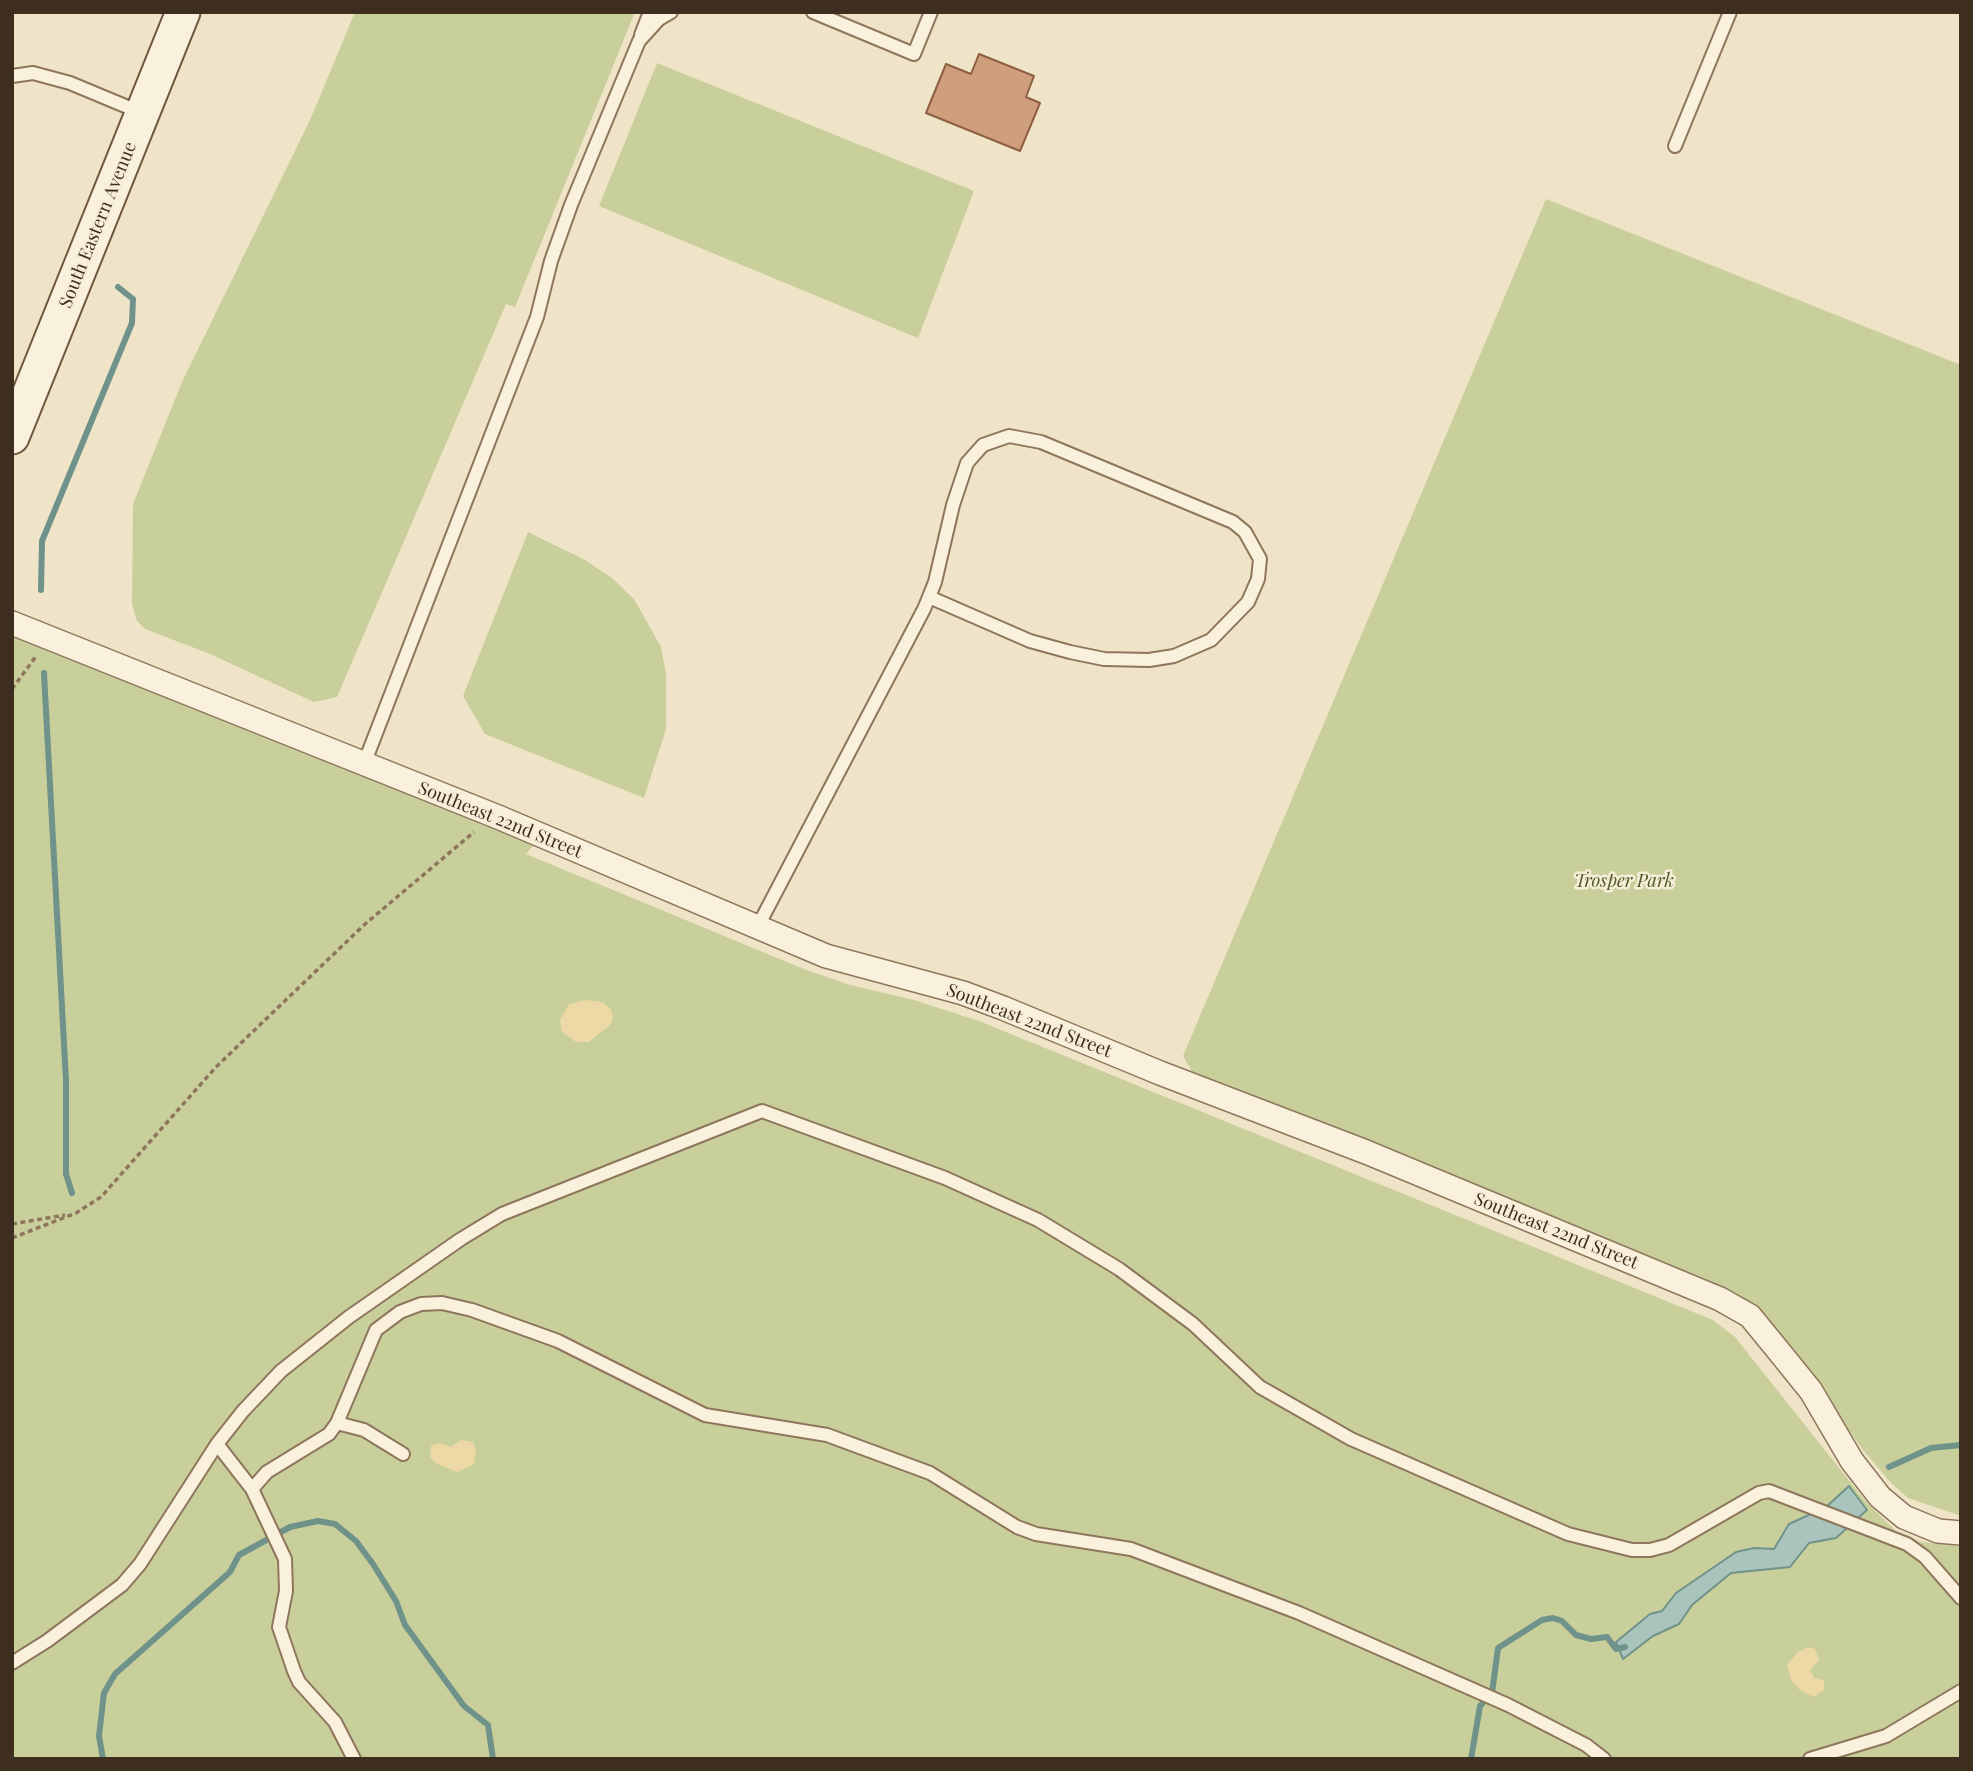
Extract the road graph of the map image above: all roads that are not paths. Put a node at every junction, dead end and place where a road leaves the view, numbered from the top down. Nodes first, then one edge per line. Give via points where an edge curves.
1 (183, 12) edge
2 (650, 12) edge
3 (671, 12) edge
4 (813, 12) edge
5 (931, 12) edge
6 (1730, 12) edge
7 (639, 41) junction
8 (12, 76) edge
9 (142, 113) junction
10 (1675, 146) dead end
11 (12, 438) edge
12 (929, 597) junction
13 (12, 623) edge
14 (364, 764) junction
15 (757, 929) junction
16 (337, 1423) junction
17 (217, 1444) junction
18 (403, 1454) dead end
19 (252, 1489) junction
20 (1961, 1533) edge
21 (1961, 1598) edge
22 (12, 1663) edge
23 (1961, 1691) edge
24 (354, 1759) edge
25 (1604, 1759) edge
26 (1810, 1759) edge

1 - 9 main road, South Eastern Avenue
2 - 7 lane
3 - 7 lane
4 - 5 lane via 914,54
6 - 10 lane
7 - 14 lane via 570,205 537,317
8 - 9 lane via 46,76
9 - 11 main road, South Eastern Avenue
12 - 12 lane via 1070,652 1104,660 1149,660 1174,656 1211,640 1248,602 1260,559 1245,532 1233,522 1041,442 1009,436 983,445 967,463
12 - 15 lane
13 - 14 street, Southeast 22nd Street
14 - 15 street, Southeast 22nd Street
15 - 20 street, Southeast 22nd Street via 826,956 1003,1008 1720,1299 1750,1316 1777,1349 1811,1391 1852,1461 1880,1496 1904,1517 1938,1531
16 - 18 lane via 365,1430
16 - 19 lane via 329,1434 267,1472
16 - 25 lane via 376,1330 400,1312 421,1304 452,1305 558,1341 705,1415 827,1435 930,1473 1017,1527 1131,1549 1299,1613 1508,1705
17 - 19 lane
17 - 21 lane via 281,1371 340,1323 461,1238 502,1214 762,1111 945,1178 1027,1214 1119,1269 1193,1324 1260,1387 1351,1439 1568,1534 1650,1550 1669,1545 1769,1491 1907,1544 1926,1557
17 - 22 lane via 122,1585
19 - 24 lane via 285,1559 286,1591 279,1626 283,1642 299,1682 335,1722
23 - 26 lane via 1886,1736

